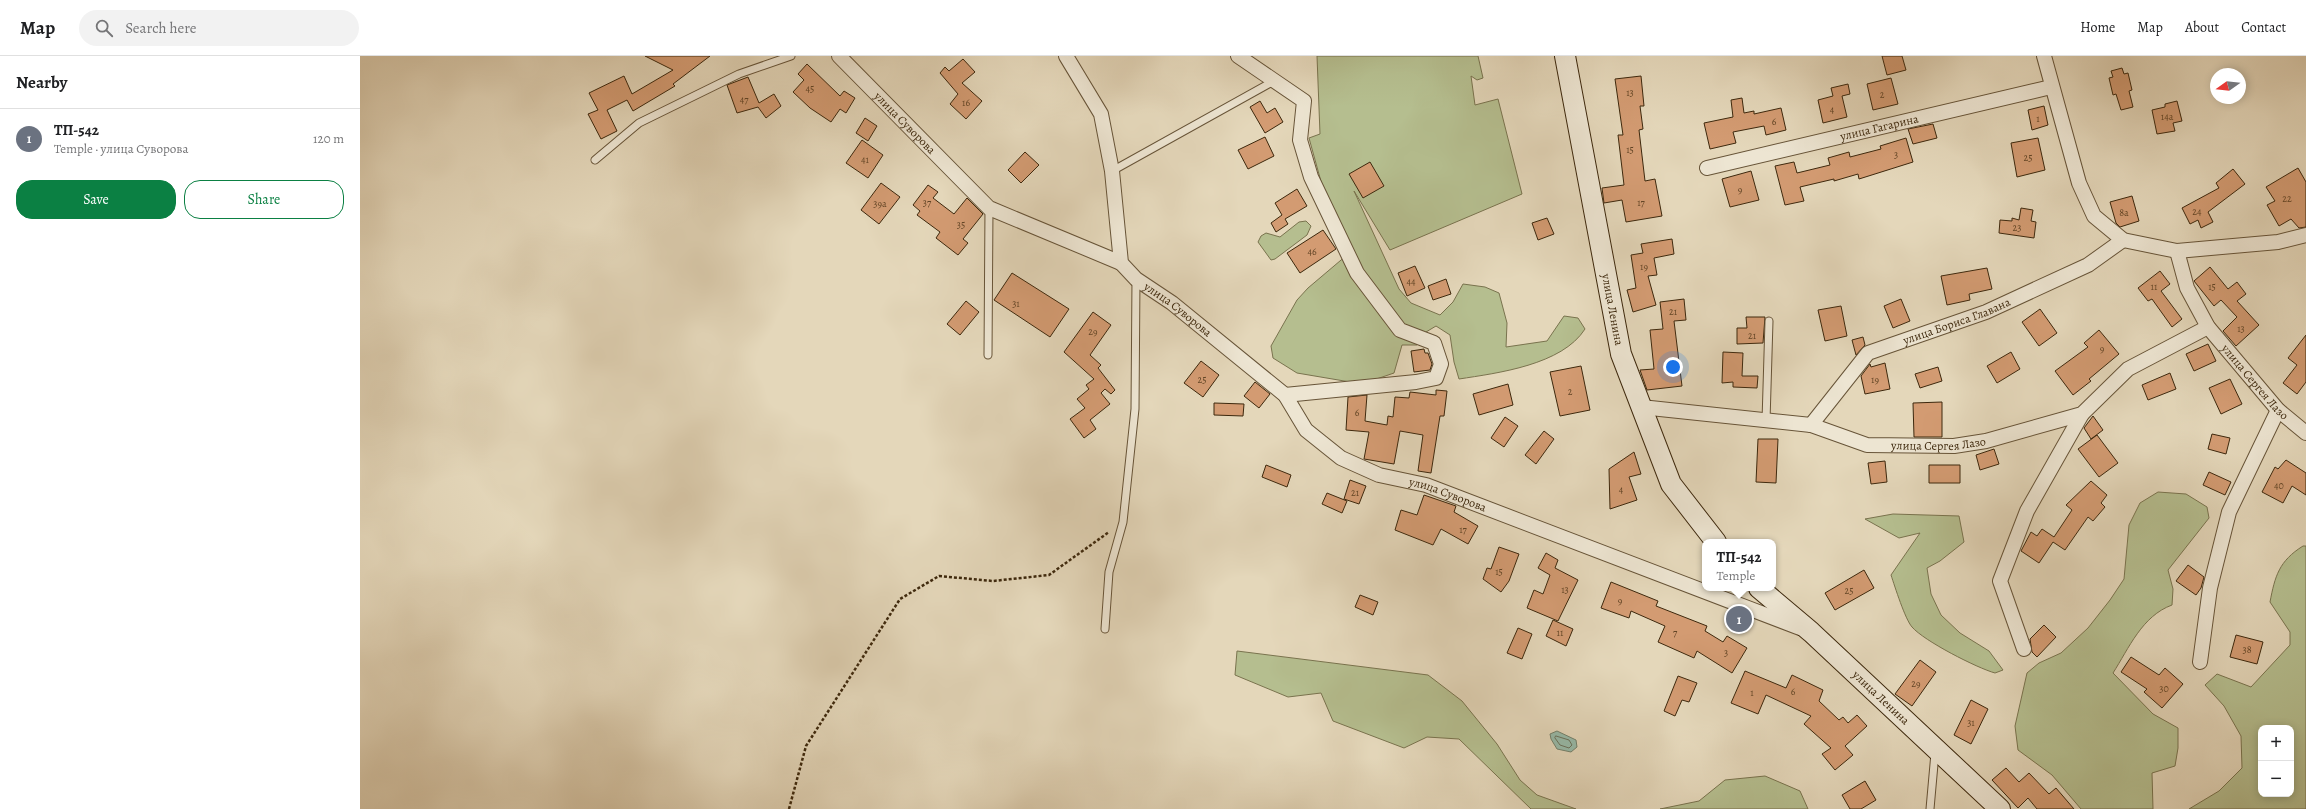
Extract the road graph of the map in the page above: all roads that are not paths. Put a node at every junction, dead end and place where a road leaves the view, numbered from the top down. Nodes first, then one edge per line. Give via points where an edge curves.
1 (791, 56) edge
2 (839, 56) edge
3 (1066, 56) edge
4 (1238, 56) edge
5 (1565, 56) edge
6 (2044, 56) edge
7 (1275, 81) junction
8 (2051, 87) junction
9 (595, 160) dead end
10 (1707, 168) dead end
11 (1112, 171) junction
12 (989, 208) junction
13 (2306, 235) edge
14 (2123, 240) junction
15 (2177, 251) junction
16 (1121, 263) junction
17 (1136, 279) junction
18 (1769, 321) dead end
19 (2208, 327) junction
20 (988, 355) dead end
21 (1285, 395) junction
22 (1641, 407) junction
23 (2278, 410) junction
24 (2082, 414) junction
25 (1766, 422) junction
26 (1811, 425) junction
27 (2306, 433) edge
28 (1714, 539) edge
29 (1702, 591) edge
30 (1703, 591) edge
31 (1763, 591) edge
32 (1105, 629) dead end
33 (1811, 632) junction
34 (2024, 649) dead end
35 (2200, 662) dead end
36 (1936, 748) junction
37 (1930, 809) edge
38 (2000, 809) edge

1 - 9 lane via 739,74 639,123
2 - 12 street, улица Суворова
3 - 11 street via 1101,114
4 - 7 street
5 - 22 main road, улица Ленина via 1621,354
6 - 8 street
7 - 11 lane
7 - 21 street via 1304,101 1300,140 1311,177 1357,273 1400,330 1434,343 1441,364 1436,378 1416,382
8 - 10 street, улица Гагарина
8 - 14 street via 2079,183 2094,216
11 - 16 street
12 - 16 street, улица Суворова
12 - 20 lane
13 - 15 street via 2278,242
14 - 15 street
14 - 26 street, улица Бориса Главана via 2088,265 1986,312 1868,353
15 - 19 street, улица Сергея Лазо via 2187,288
16 - 17 street, улица Суворова
17 - 21 street, улица Суворова via 1172,303
17 - 32 lane, улица Суворова via 1135,410 1123,522 1109,572
18 - 25 lane
19 - 23 street, улица Сергея Лазо
19 - 24 street, улица Сергея Лазо via 2128,369
21 - 29 street, улица Суворова via 1306,430 1341,458 1379,475 1426,486
22 - 25 street, улица Сергея Лазо
22 - 28 main road, улица Ленина via 1671,484
23 - 27 street, улица Сергея Лазо
23 - 35 street via 2229,512 2210,588
24 - 26 street, улица Сергея Лазо via 1986,441 1954,446 1866,445
24 - 34 street via 2027,511 2000,581
25 - 26 street, улица Сергея Лазо
30 - 33 street, улица Суворова
31 - 33 main road, улица Ленина
33 - 36 main road, улица Ленина via 1873,693
36 - 37 lane
36 - 38 main road, улица Ленина

